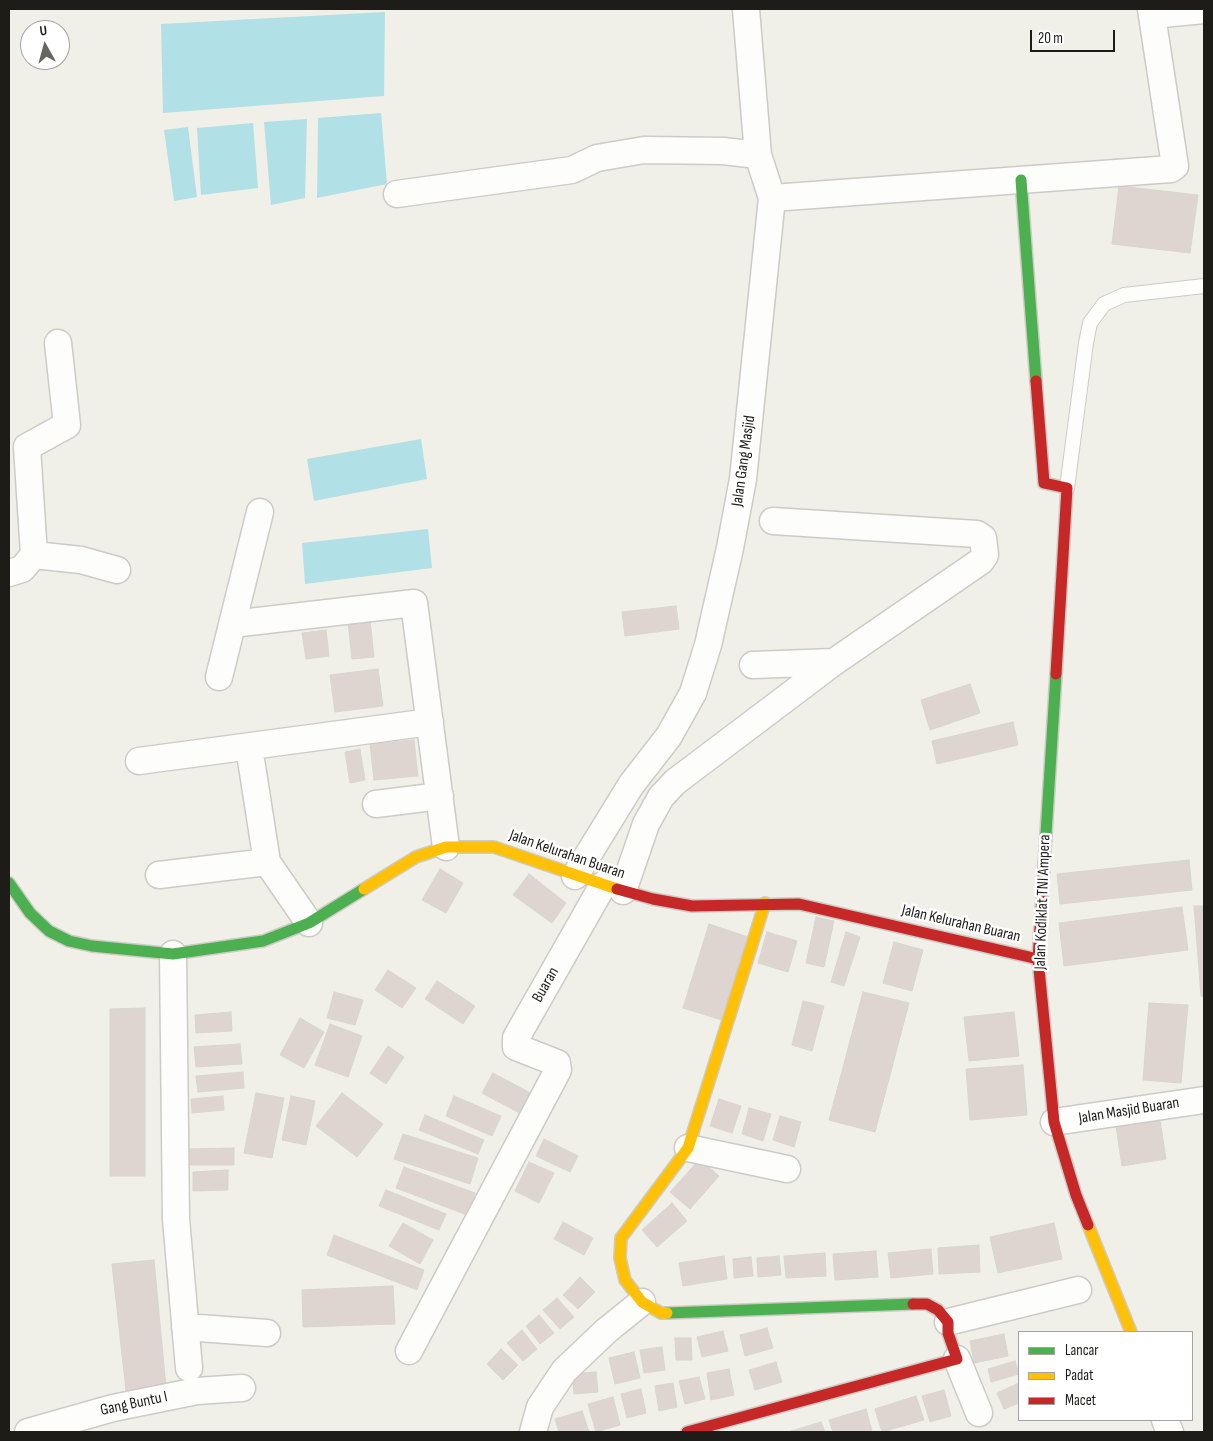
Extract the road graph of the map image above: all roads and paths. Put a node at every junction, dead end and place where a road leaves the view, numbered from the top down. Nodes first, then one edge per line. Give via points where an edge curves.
1 (746, 9) edge
2 (1204, 10) edge
3 (1151, 12) edge
4 (758, 155) junction
5 (1021, 180) junction
6 (397, 194) dead end
7 (772, 198) junction
8 (1204, 286) edge
9 (58, 343) dead end
10 (1067, 488) junction
11 (260, 512) dead end
12 (773, 520) dead end
13 (34, 555) junction
14 (118, 570) dead end
15 (9, 573) edge
16 (232, 624) junction
17 (834, 662) junction
18 (753, 665) dead end
19 (219, 677) dead end
20 (430, 722) junction
21 (249, 747) junction
22 (139, 762) dead end
23 (440, 796) junction
24 (376, 804) dead end
25 (446, 847) junction
26 (267, 862) junction
27 (159, 875) dead end
28 (575, 876) junction
29 (9, 882) edge
30 (613, 888) junction
31 (765, 903) junction
32 (309, 923) junction
33 (173, 954) junction
34 (1038, 959) junction
35 (1204, 1100) edge
36 (1054, 1122) junction
37 (688, 1148) junction
38 (787, 1169) dead end
39 (1078, 1290) dead end
40 (642, 1302) junction
41 (948, 1322) junction
42 (185, 1327) junction
43 (1131, 1331) edge
44 (267, 1333) dead end
45 (409, 1351) dead end
46 (957, 1358) junction
47 (189, 1368) dead end
48 (242, 1388) dead end
49 (978, 1413) dead end
50 (28, 1432) edge
51 (533, 1432) edge
52 (687, 1432) edge

1 - 4 street, Jalan Gang Masjid
2 - 3 street
3 - 5 street via 1175,166 1165,171
4 - 6 street via 644,150 597,158 572,170
4 - 7 street, Jalan Gang Masjid
5 - 7 street
5 - 10 street via 1044,484
7 - 28 street, Jalan Gang Masjid via 743,478 708,645 693,694 682,714 632,785
8 - 10 lane via 1124,295 1104,304 1090,323
9 - 13 street via 67,425 32,443 26,452
10 - 34 street, Jalan Kodiklat TNI Ampera
11 - 16 street
12 - 17 street via 976,534 983,538 986,549 981,561
13 - 14 street via 81,560
13 - 15 street via 18,572
16 - 19 street
16 - 20 street via 414,603
17 - 18 street
17 - 30 street via 675,782 661,797
20 - 21 street
20 - 23 street
21 - 22 street
21 - 26 street
23 - 24 street
23 - 25 street
25 - 28 street, Jalan Kelurahan Buaran via 494,847
25 - 32 street, Jalan Kelurahan Buaran via 416,857
26 - 27 street
26 - 32 street
28 - 30 street, Jalan Kelurahan Buaran
29 - 33 street, Jalan Kelurahan Buaran via 30,913 49,931 69,941
30 - 31 street, Jalan Kelurahan Buaran via 653,900 692,906
30 - 45 street, Buaran via 516,1038 516,1048 556,1063 558,1070
31 - 34 street, Jalan Kelurahan Buaran via 799,904
31 - 37 street
32 - 33 street, Jalan Kelurahan Buaran via 263,941
33 - 42 street via 176,1219
34 - 36 street, Jalan Kodiklat TNI Ampera
35 - 36 street, Jalan Masjid Buaran
36 - 43 street, Jalan Kodiklat TNI Ampera via 1076,1195
37 - 38 street
37 - 40 street via 621,1238 624,1280
39 - 41 street
40 - 41 street via 661,1313 927,1304 938,1310
40 - 51 street via 564,1371 540,1407
41 - 46 street via 948,1333
42 - 44 street
42 - 47 street
46 - 49 street
46 - 52 street
48 - 50 street, Gang Buntu I via 197,1391 113,1408

